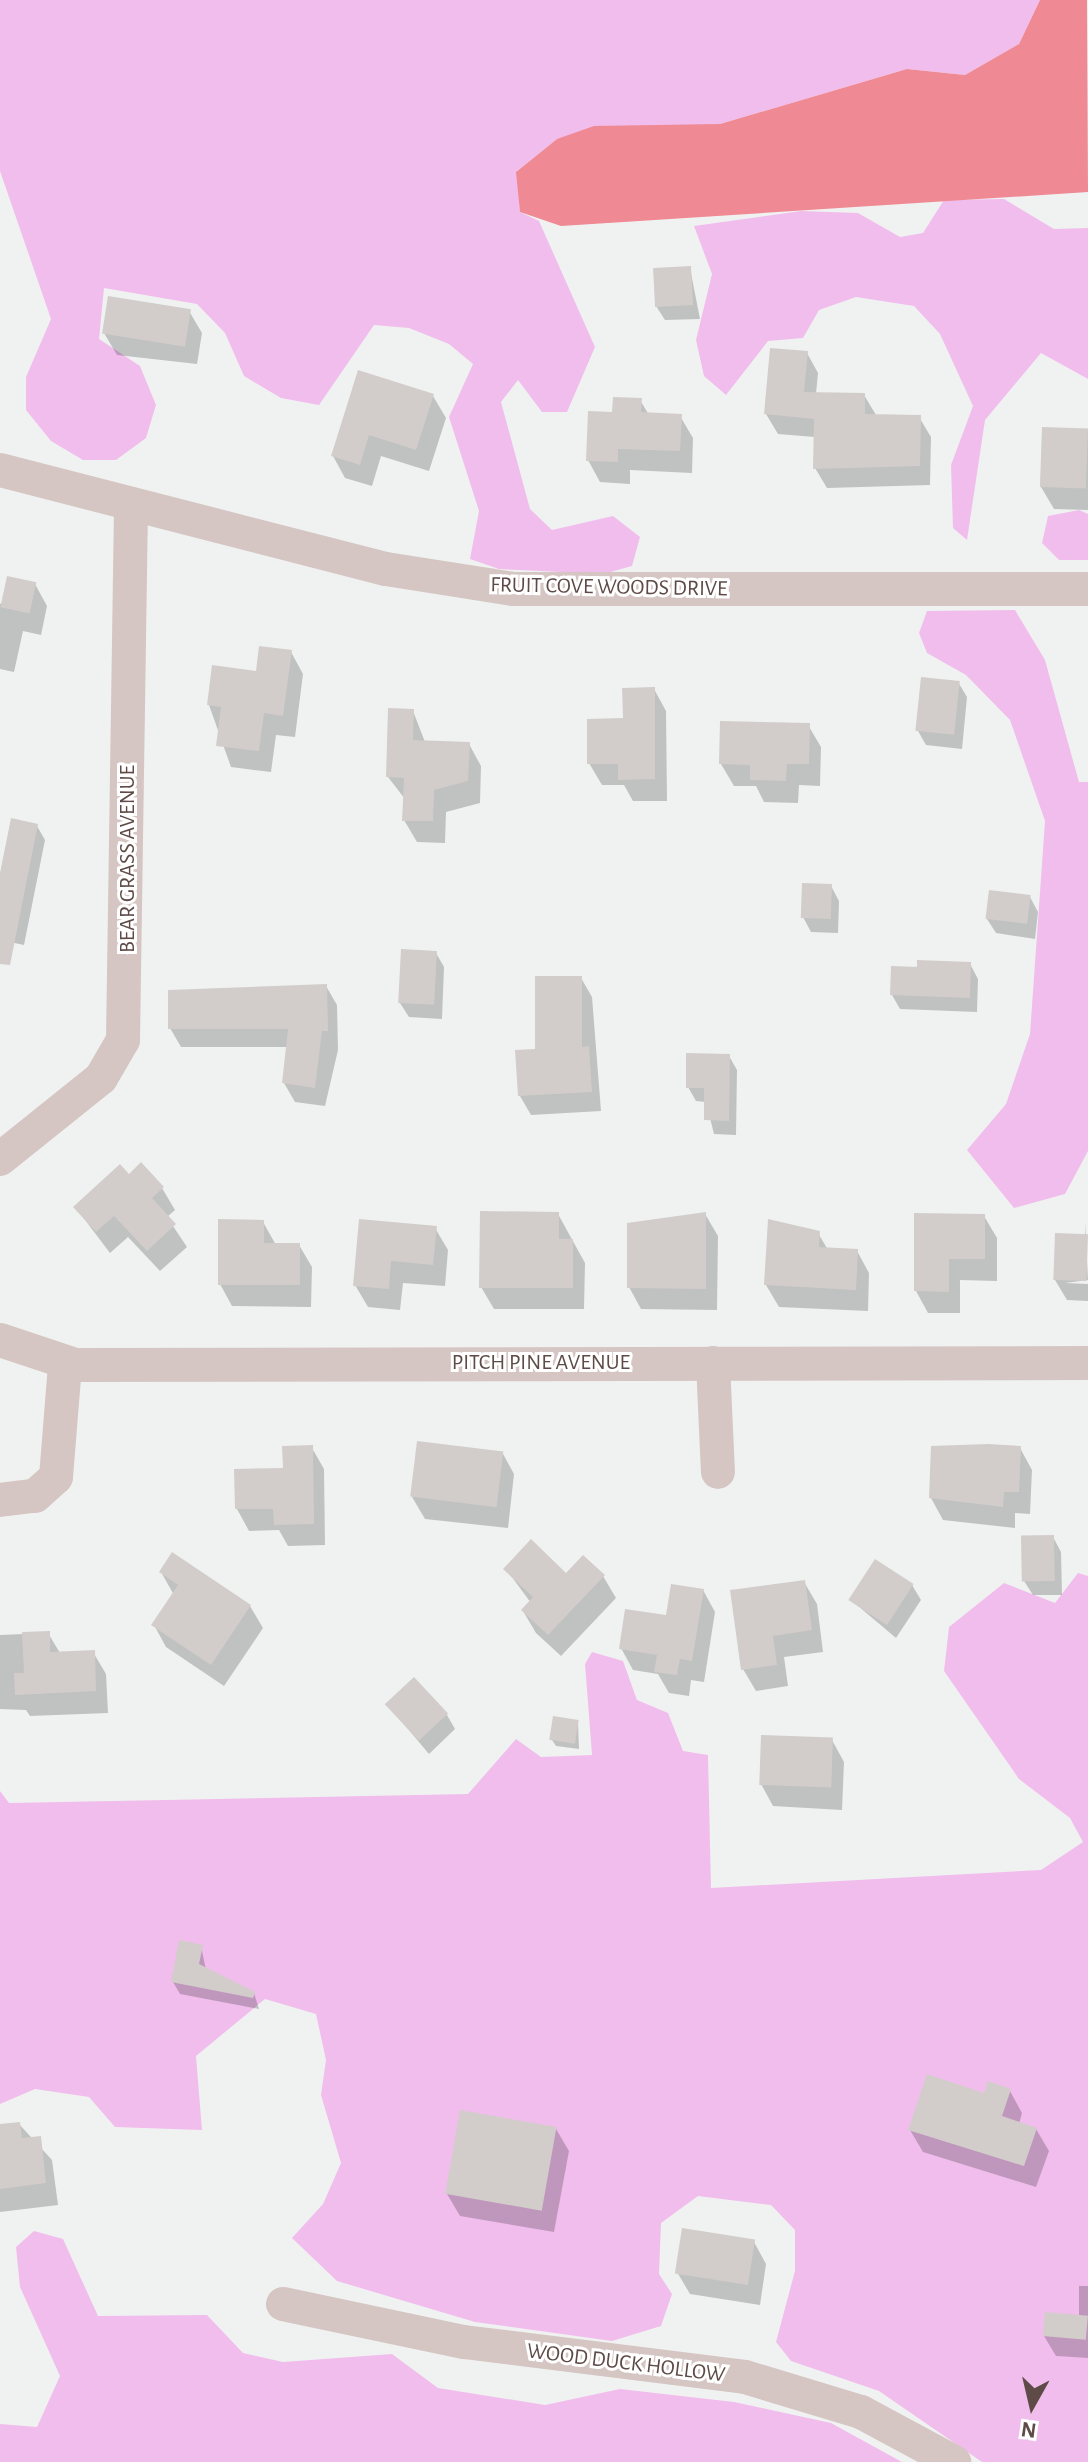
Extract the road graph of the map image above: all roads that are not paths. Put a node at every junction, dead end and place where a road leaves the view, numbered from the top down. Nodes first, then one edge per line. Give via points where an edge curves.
1 (0, 470) edge
2 (131, 504) junction
3 (1088, 589) edge
4 (0, 1159) edge
5 (0, 1340) edge
6 (713, 1363) junction
7 (1088, 1363) edge
8 (65, 1364) junction
9 (718, 1472) dead end
10 (0, 1500) edge
11 (283, 2304) dead end
12 (954, 2462) edge

1 - 2 street, FRUIT COVE WOODS DRIVE
2 - 3 street, FRUIT COVE WOODS DRIVE via 386,569 514,589
2 - 4 street, BEAR GRASS AVENUE via 123,1040 101,1078
5 - 8 street, PITCH PINE AVENUE
6 - 7 street, PITCH PINE AVENUE
6 - 8 street, PITCH PINE AVENUE
6 - 9 street
8 - 10 street via 56,1477 35,1496
11 - 12 street, WOOD DUCK HOLLOW via 464,2342 745,2377 861,2412

